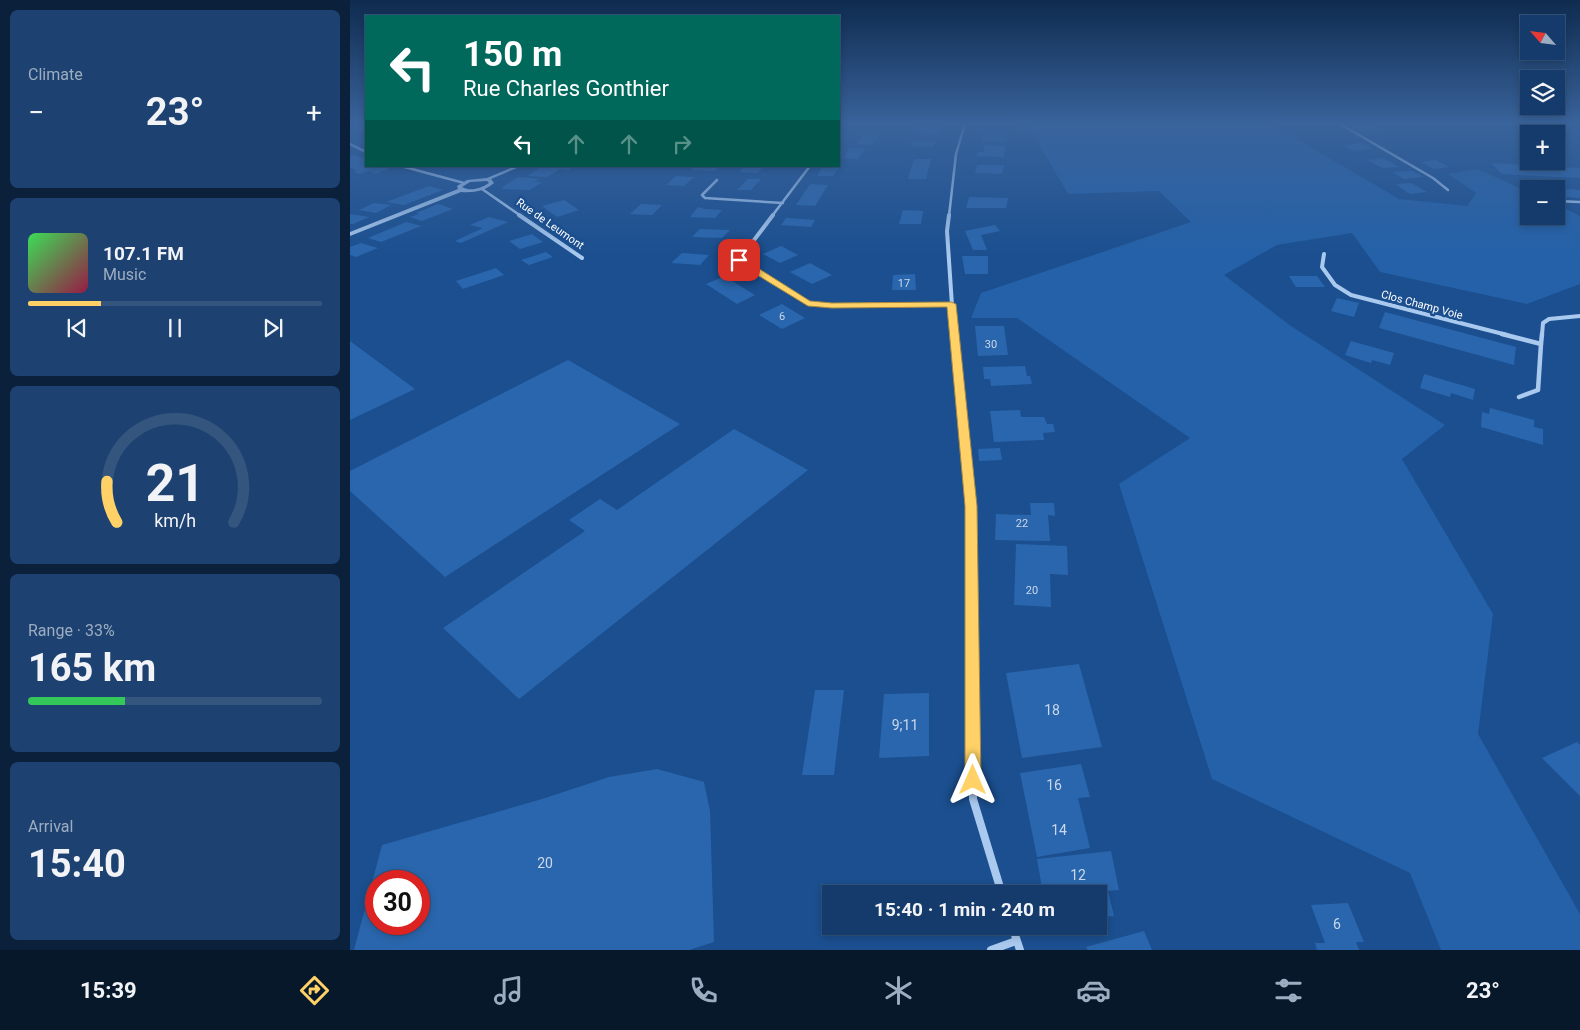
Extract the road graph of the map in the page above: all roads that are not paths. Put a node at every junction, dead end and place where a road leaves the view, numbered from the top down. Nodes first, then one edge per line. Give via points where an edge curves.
1 (410, 168) edge
2 (515, 168) edge
3 (808, 168) edge
4 (954, 168) edge
5 (1416, 168) edge
6 (488, 180) junction
7 (717, 180) dead end
8 (464, 183) junction
9 (482, 189) junction
10 (461, 190) junction
11 (1448, 190) dead end
12 (1565, 201) edge
13 (1580, 202) edge
14 (783, 203) junction
15 (350, 234) edge
16 (1324, 254) dead end
17 (582, 258) dead end
18 (951, 304) junction
19 (1580, 316) edge
20 (1541, 344) junction
21 (1519, 397) dead end
22 (999, 885) edge
23 (1015, 935) edge
24 (1016, 940) junction
25 (991, 950) edge
26 (1020, 950) edge

1 - 8 street
2 - 6 street
3 - 14 street
4 - 18 street via 947,231
5 - 11 street
6 - 8 street
6 - 9 street via 492,183
7 - 14 street via 702,195 705,198
8 - 10 street via 459,187
9 - 10 street
9 - 17 street, Rue de Leumont
10 - 15 street
12 - 13 street
14 - 18 street via 739,260 808,303 832,306
16 - 20 street, Clos Champ Voie via 1322,267 1335,285 1351,295
18 - 22 street via 971,506 973,799
19 - 20 street via 1549,319 1543,323
20 - 21 street via 1538,390
23 - 24 street
24 - 25 street
24 - 26 street

